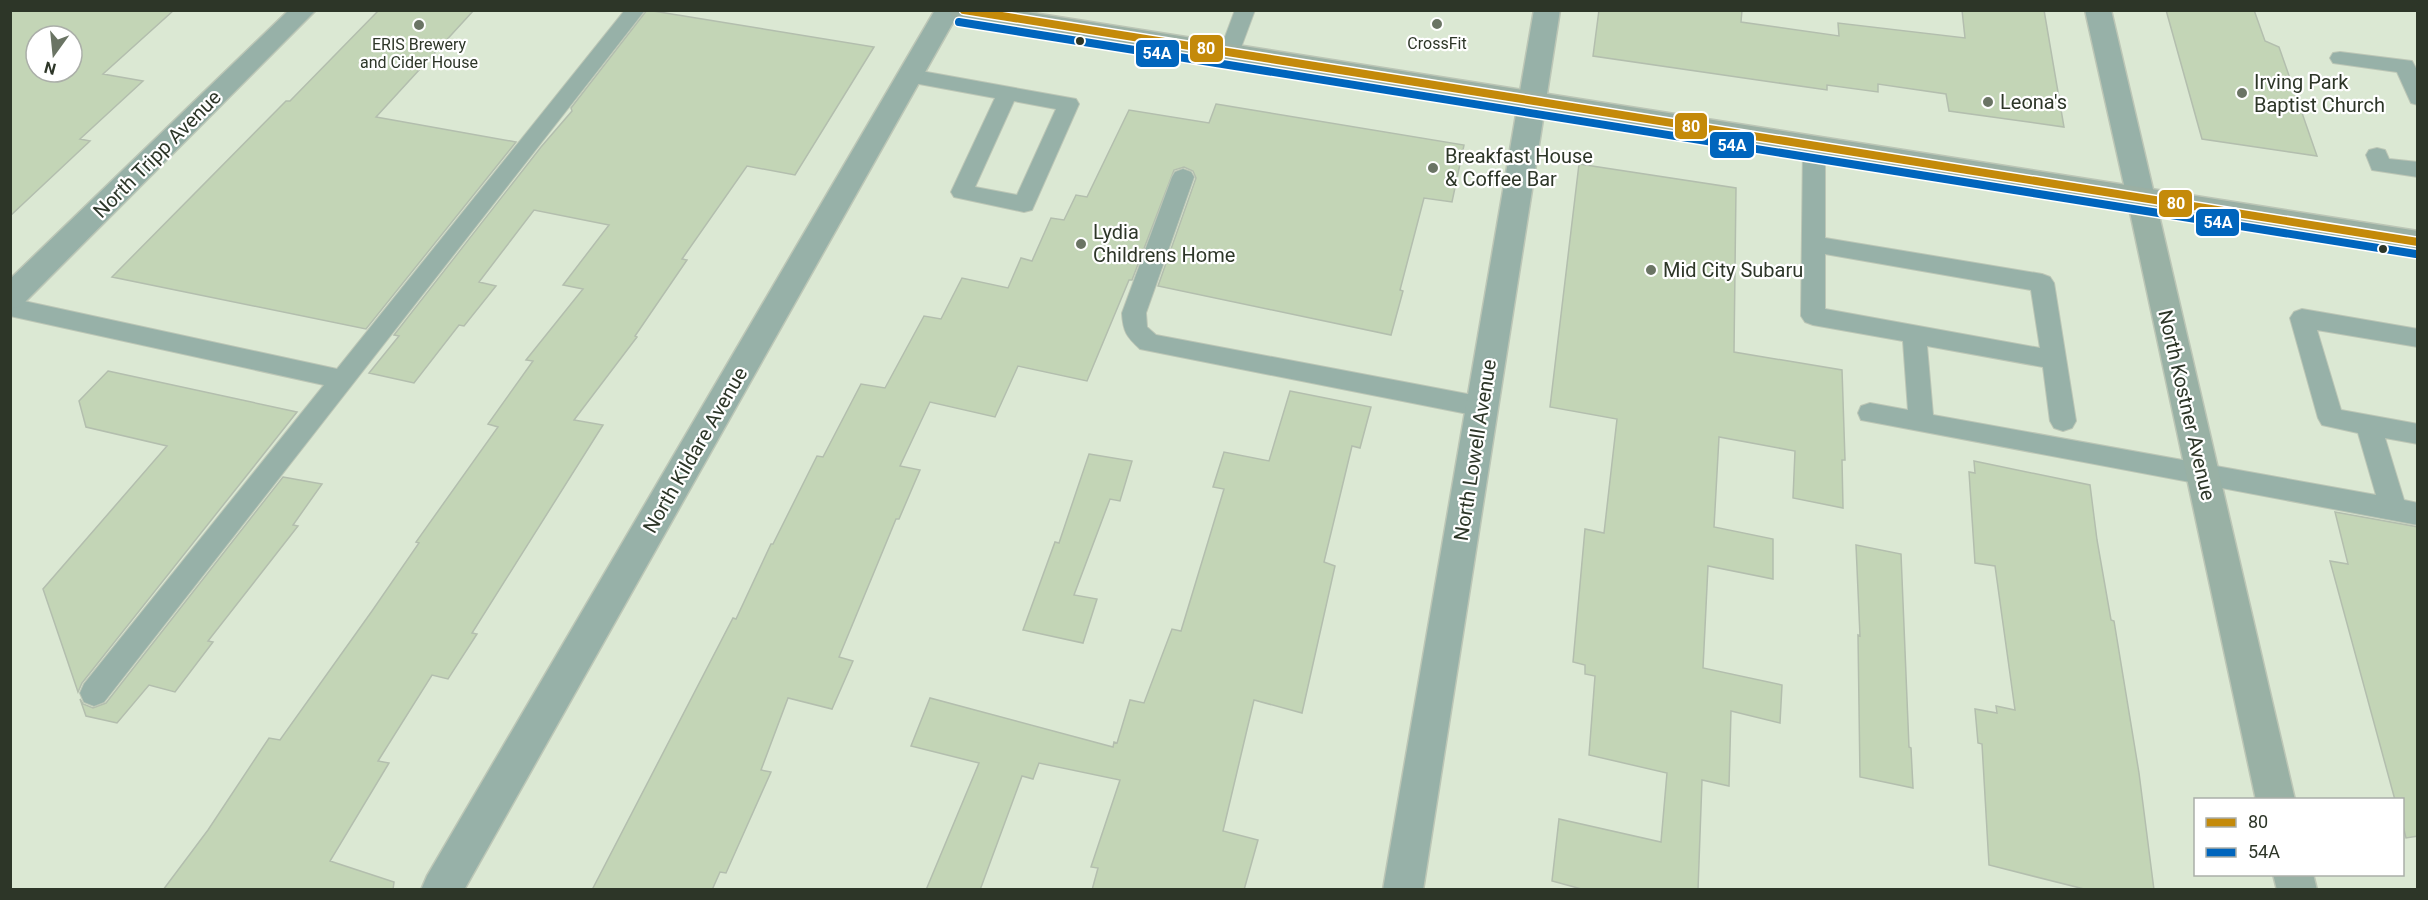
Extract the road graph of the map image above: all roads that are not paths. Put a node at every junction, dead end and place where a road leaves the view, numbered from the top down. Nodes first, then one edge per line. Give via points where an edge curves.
1 (304, 10) edge
2 (636, 10) edge
3 (948, 10) edge
4 (961, 10) edge
5 (1245, 10) edge
6 (1547, 10) edge
7 (2098, 10) edge
8 (1229, 53) junction
9 (2340, 58) dead end
10 (910, 76) junction
11 (1007, 94) junction
12 (2418, 98) edge
13 (1533, 102) junction
14 (1814, 147) junction
15 (2377, 155) dead end
16 (2418, 170) edge
17 (1183, 177) dead end
18 (2141, 198) junction
19 (2418, 242) edge
20 (1813, 244) junction
21 (10, 298) edge
22 (10, 307) edge
23 (1914, 334) junction
24 (2418, 338) edge
25 (2054, 360) junction
26 (343, 380) junction
27 (1482, 407) junction
28 (1870, 413) dead end
29 (2063, 421) dead end
30 (1921, 422) junction
31 (2368, 425) junction
32 (2418, 434) edge
33 (2203, 475) junction
34 (2406, 512) edge
35 (94, 693) dead end
36 (2276, 798) edge
37 (441, 890) edge
38 (1403, 890) edge

1 - 21 street, North Tripp Avenue
2 - 26 lane
3 - 10 street, North Kildare Avenue
4 - 8 main road
5 - 8 lane
6 - 13 street, North Lowell Avenue
7 - 18 street, North Kostner Avenue
8 - 13 main road
9 - 12 lane via 2405,66
10 - 11 lane
10 - 37 street, North Kildare Avenue
11 - 11 lane via 1069,104 1024,204 962,192
13 - 14 main road
13 - 27 street, North Lowell Avenue
14 - 18 main road
14 - 20 lane
15 - 16 lane via 2380,165
17 - 27 lane via 1134,313 1135,332 1149,343
18 - 19 main road
18 - 33 street, North Kostner Avenue
20 - 23 lane via 1813,316
20 - 25 lane via 2042,283
22 - 26 lane
23 - 25 lane
23 - 30 lane
24 - 31 lane via 2302,318 2331,418
25 - 29 lane
26 - 35 lane
27 - 38 street, North Lowell Avenue
28 - 30 lane
30 - 33 lane
31 - 32 lane
31 - 34 lane
33 - 34 lane
33 - 36 street, North Kostner Avenue

